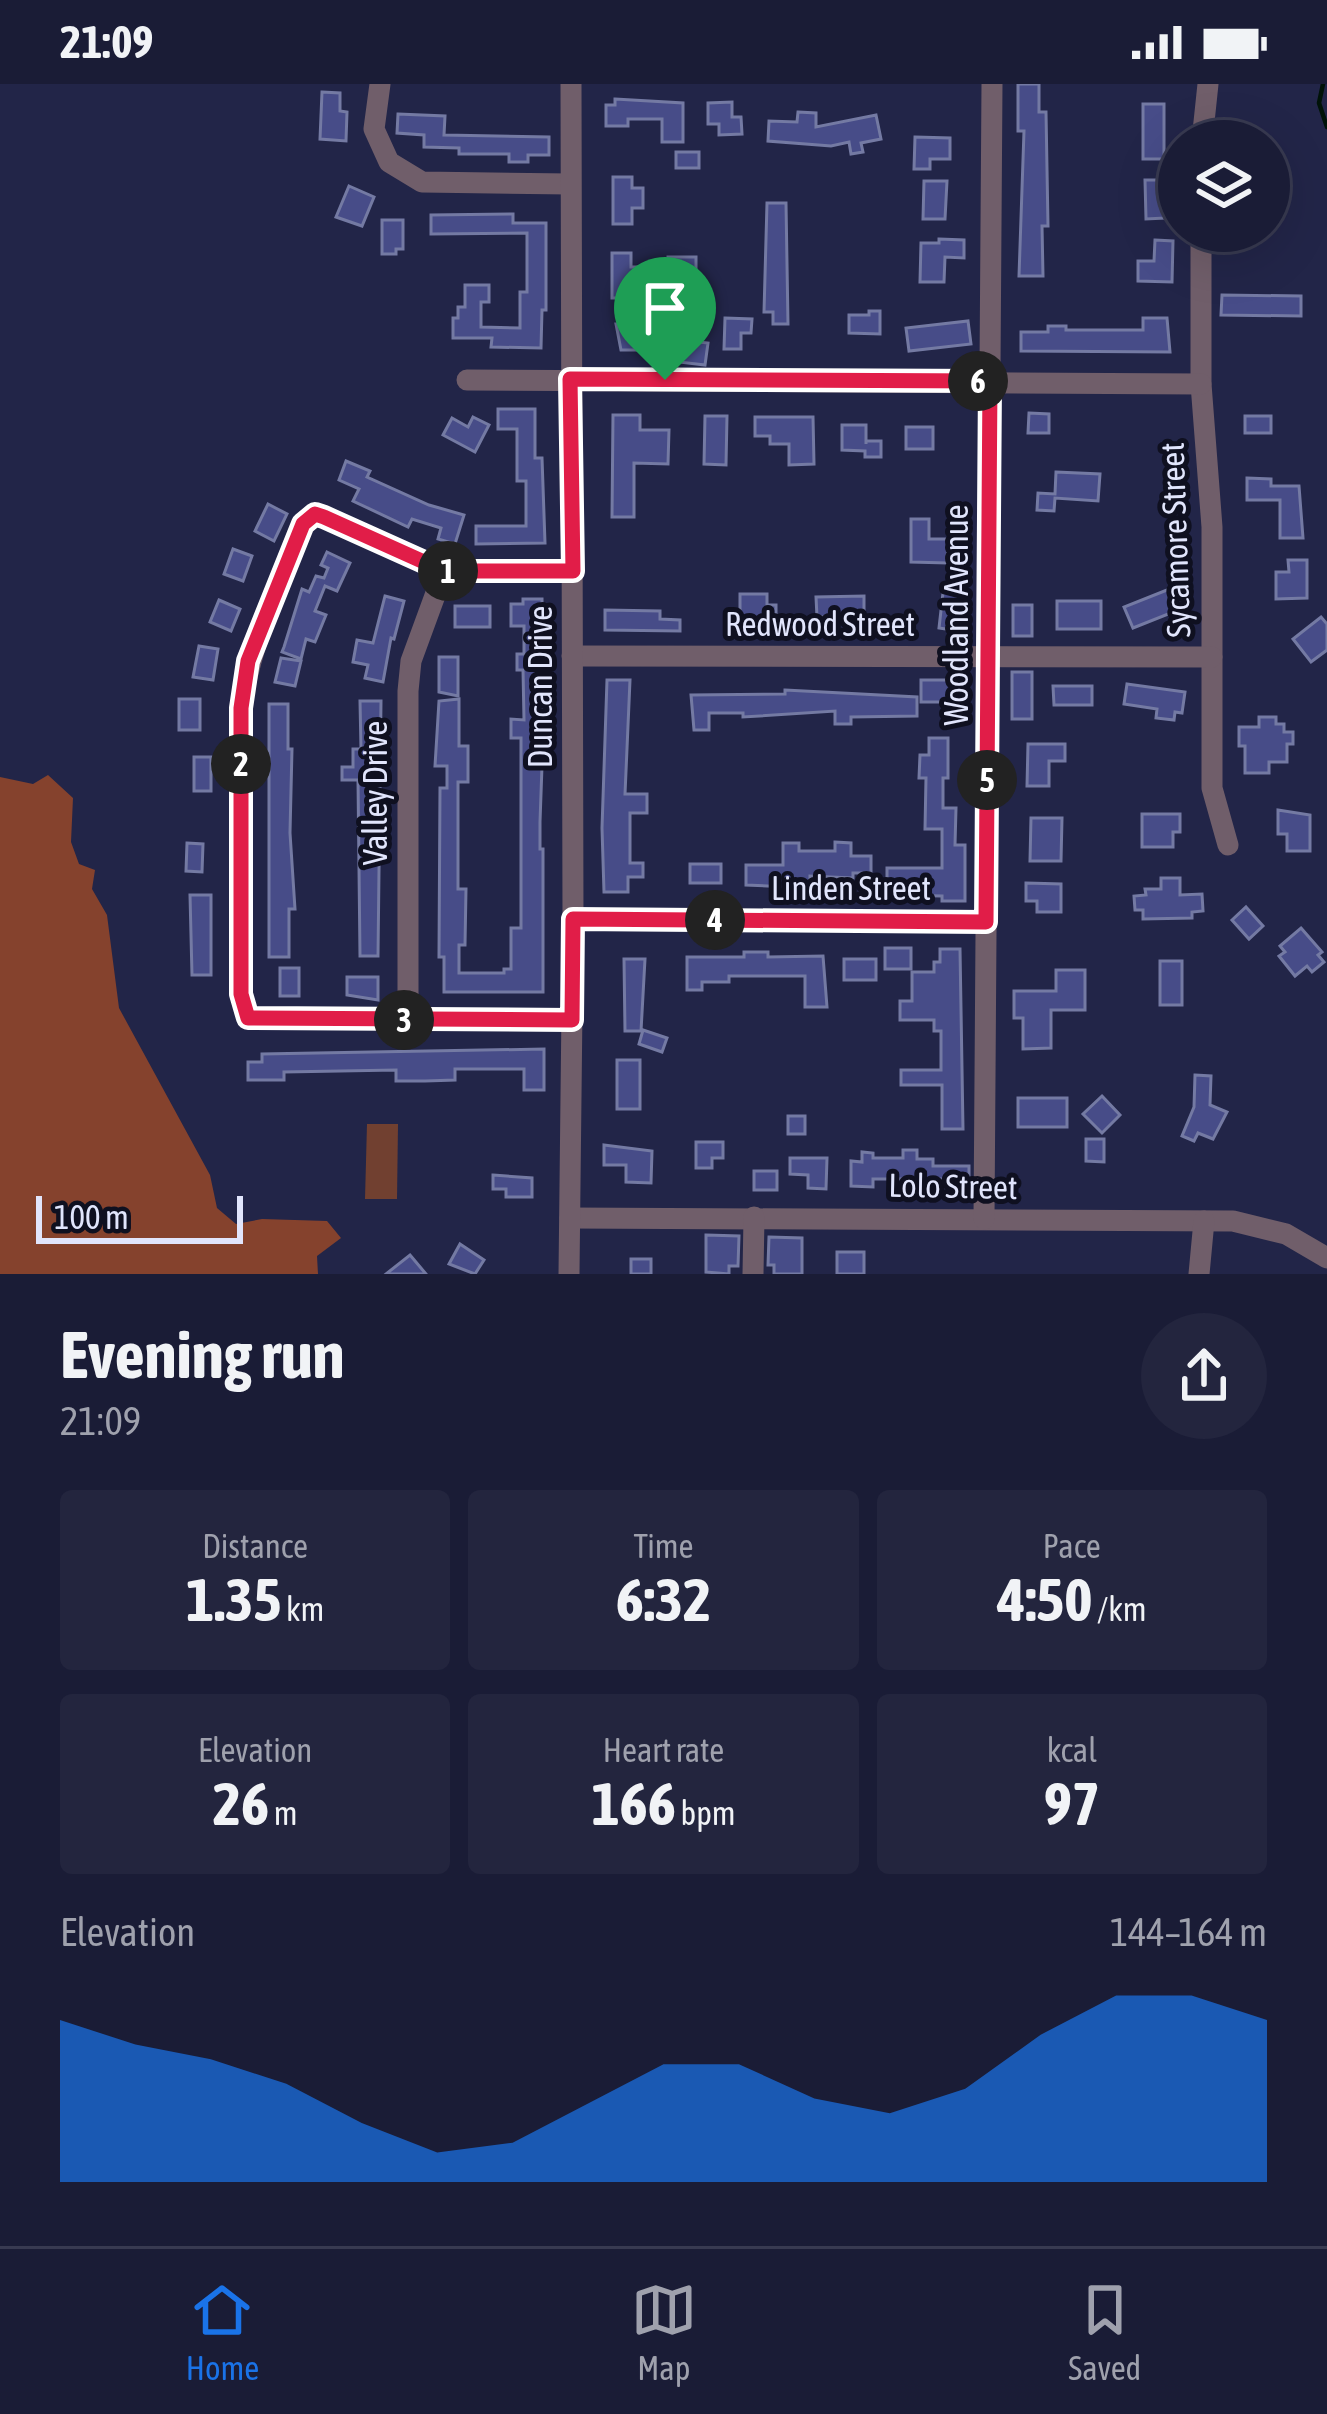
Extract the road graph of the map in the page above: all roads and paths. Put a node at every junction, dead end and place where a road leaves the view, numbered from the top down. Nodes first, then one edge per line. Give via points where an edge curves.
1 (380, 84) edge
2 (571, 84) edge
3 (992, 84) edge
4 (1208, 84) edge
5 (1204, 120) edge
6 (570, 184) junction
7 (1201, 252) edge
8 (570, 379) junction
9 (467, 380) dead end
10 (990, 381) junction
11 (1201, 384) junction
12 (444, 571) junction
13 (573, 571) junction
14 (572, 656) junction
15 (1212, 657) junction
16 (988, 658) junction
17 (1228, 844) dead end
18 (573, 919) junction
19 (986, 922) junction
20 (409, 1020) junction
21 (572, 1020) junction
22 (754, 1217) junction
23 (570, 1218) junction
24 (984, 1219) junction
25 (1204, 1221) junction
26 (1321, 1254) edge
27 (569, 1274) edge
28 (754, 1274) edge
29 (1199, 1274) edge

1 - 6 street via 374,129 389,162 422,182
2 - 6 street, Duncan Drive
3 - 10 street, Woodland Avenue
4 - 5 street
6 - 8 street, Duncan Drive
7 - 11 street, Sycamore Street
8 - 9 street
8 - 10 street
8 - 13 street, Duncan Drive
10 - 11 street
10 - 16 street, Woodland Avenue
11 - 15 street, Sycamore Street
12 - 13 street
12 - 20 street, Valley Drive via 408,691
12 - 20 street via 315,514 303,524 248,661 241,708 241,994 248,1018
13 - 14 street, Duncan Drive
14 - 16 street, Redwood Street
14 - 18 street, Duncan Drive
15 - 16 street, Redwood Street
15 - 17 street, Sycamore Street via 1212,788
16 - 19 street, Woodland Avenue
18 - 19 street, Linden Street
18 - 21 street, Duncan Drive
19 - 24 street, Woodland Avenue
20 - 21 street
21 - 23 street, Duncan Drive
22 - 23 street, Lolo Street
22 - 24 street, Lolo Street
22 - 28 street
23 - 27 street, Duncan Drive
24 - 25 street, Lolo Street
25 - 26 street, Lolo Street via 1263,1225
25 - 29 street

